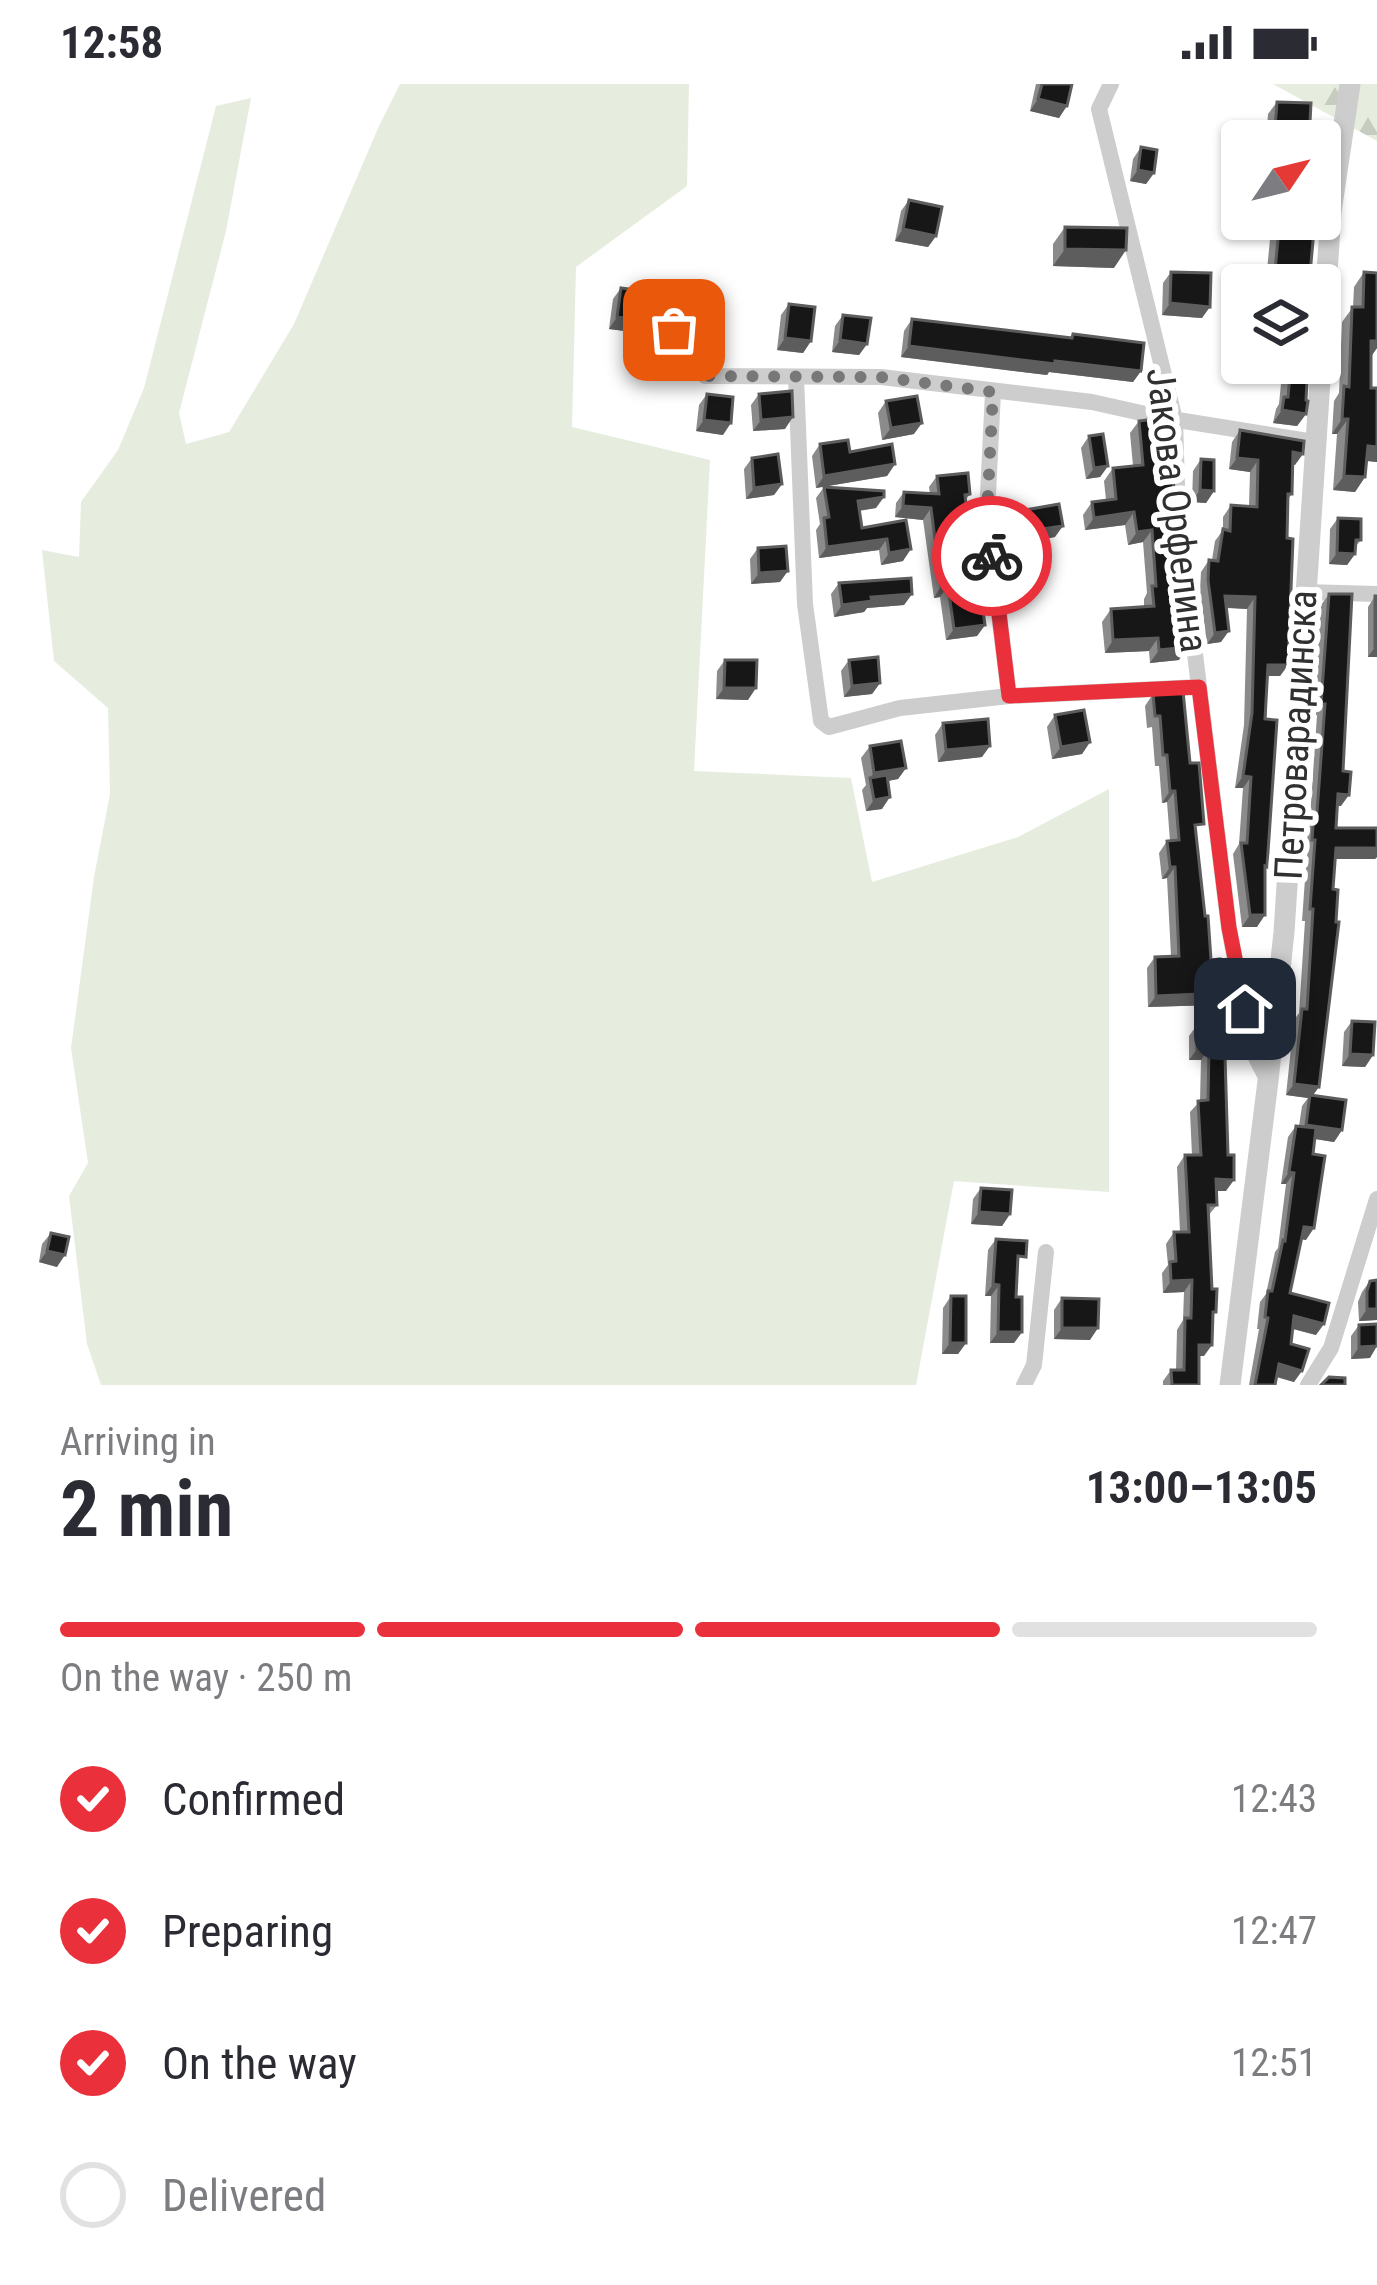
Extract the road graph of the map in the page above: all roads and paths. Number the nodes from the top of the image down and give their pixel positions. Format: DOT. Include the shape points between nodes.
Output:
graph roads {
  1 [pos="1112,84"];
  2 [pos="1350,84"];
  3 [pos="672,306"];
  4 [pos="796,377"];
  5 [pos="993,392"];
  6 [pos="1175,420"];
  7 [pos="1315,442"];
  8 [pos="1304,592"];
  9 [pos="1377,594"];
  10 [pos="1199,687"];
  11 [pos="1009,696"];
  12 [pos="1268,1081"];
  13 [pos="1377,1199"];
  14 [pos="1046,1252"];
  15 [pos="1024,1385"];
  16 [pos="1230,1385"];
  17 [pos="1308,1385"];
  1 -- 6 [label="street, Јакова Орфелина" via="1099,109"];
  2 -- 7 [label="street, Петроварадинска" via="1331,212"];
  3 -- 4 [label="street" via="676,354 705,376"];
  4 -- 5 [label="street" via="881,377"];
  4 -- 11 [label="street" via="805,604 821,721 829,728 900,708"];
  5 -- 6 [label="street"];
  5 -- 11 [label="street" via="987,515"];
  6 -- 7 [label="street"];
  6 -- 10 [label="street, Јакова Орфелина"];
  7 -- 8 [label="street, Петроварадинска"];
  8 -- 9 [label="street"];
  8 -- 12 [label="street, Петроварадинска"];
  10 -- 11 [label="street"];
  10 -- 12 [label="street, Јакова Орфелина" via="1229,928 1252,1050"];
  12 -- 16 [label="street, Петроварадинска"];
  13 -- 17 [label="street" via="1331,1348"];
  14 -- 15 [label="street" via="1034,1365"];
}
